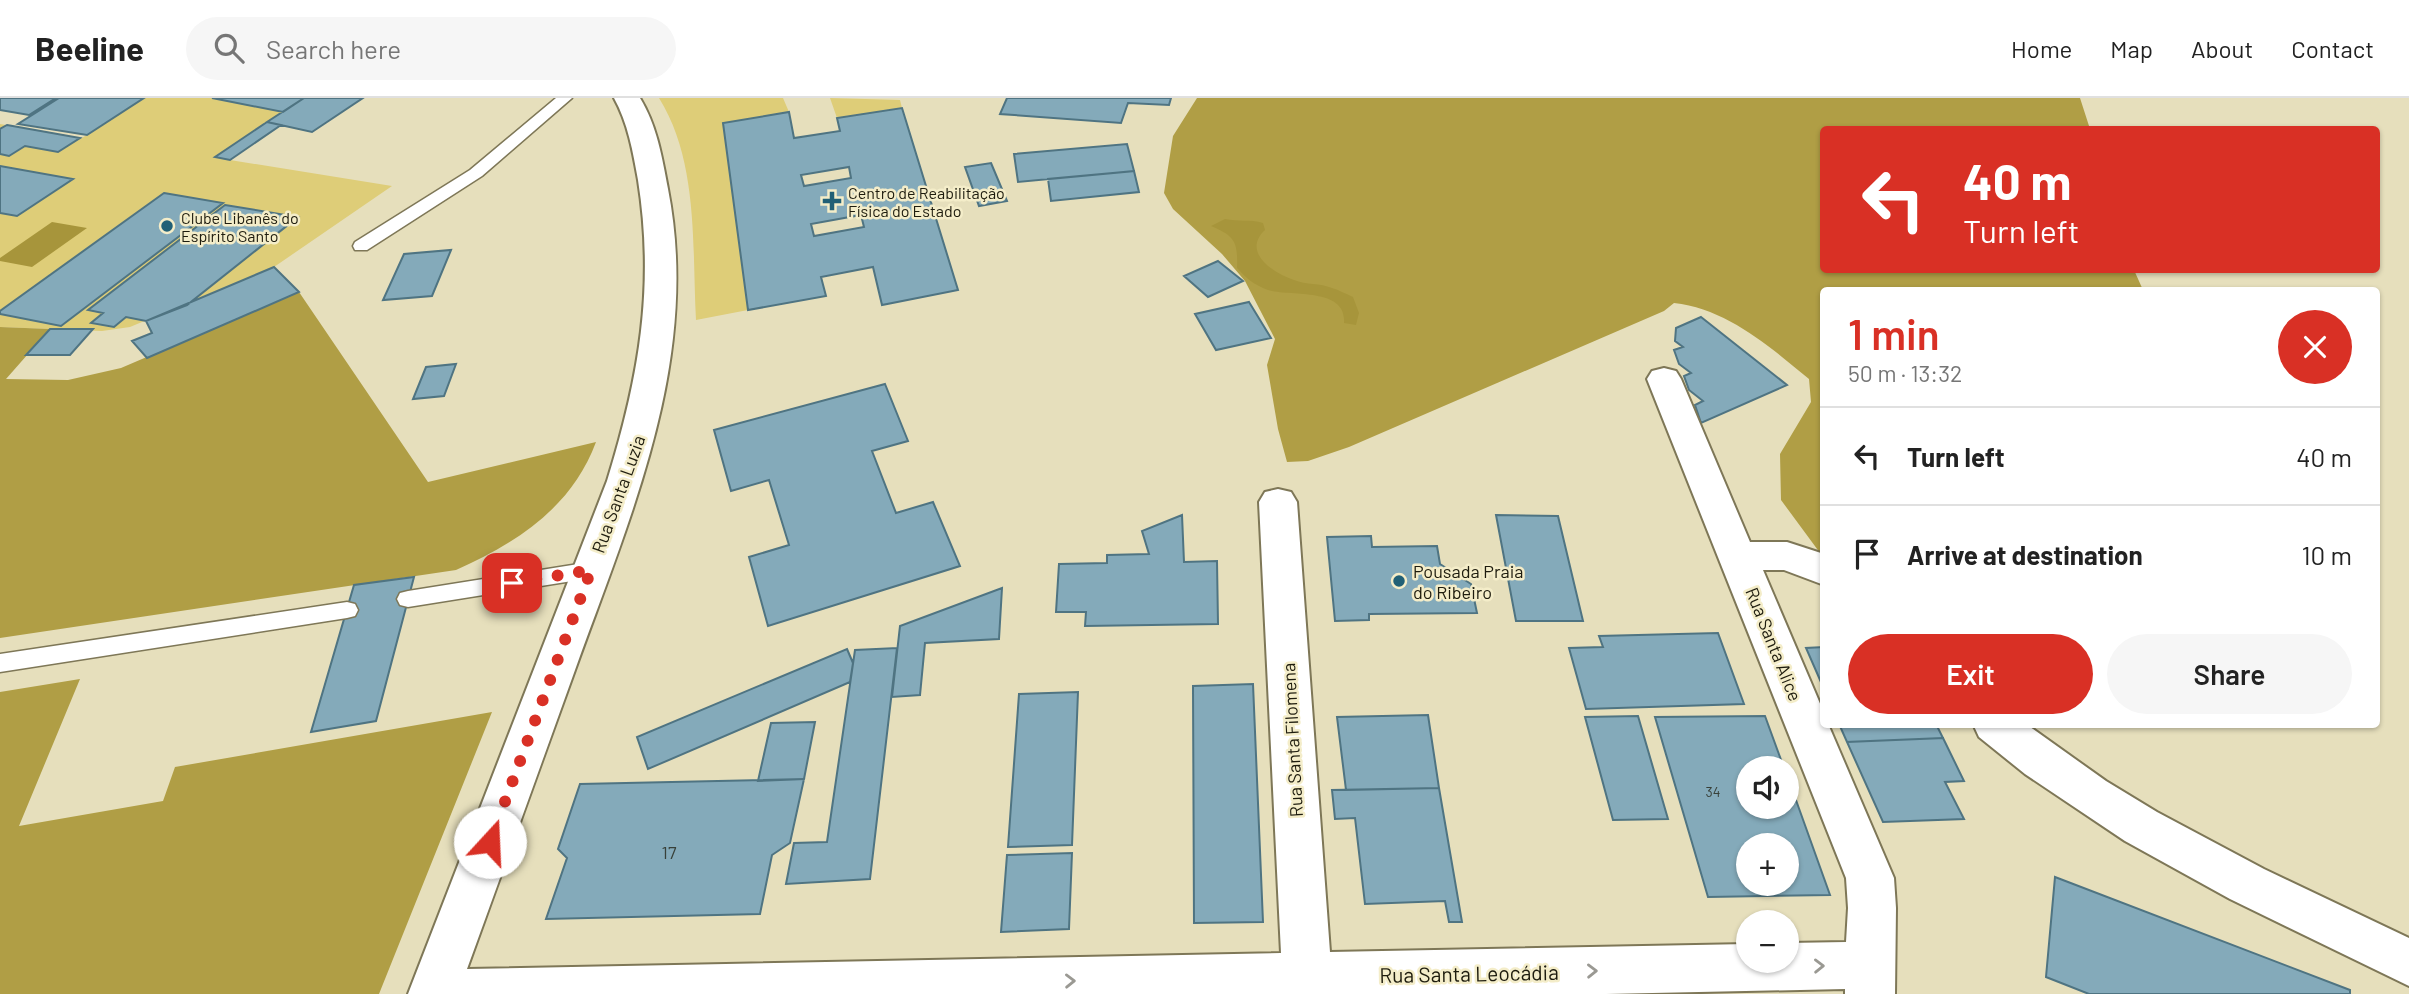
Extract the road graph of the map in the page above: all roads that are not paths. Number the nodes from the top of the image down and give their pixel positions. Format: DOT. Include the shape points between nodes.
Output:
graph roads {
  1 [pos="565,98"];
  2 [pos="627,98"];
  3 [pos="361,246"];
  4 [pos="1664,379"];
  5 [pos="1278,502"];
  6 [pos="1738,556"];
  7 [pos="1820,568"];
  8 [pos="591,570"];
  9 [pos="408,599"];
  10 [pos="347,610"];
  11 [pos="0,663"];
  12 [pos="1999,728"];
  13 [pos="2409,963"];
  14 [pos="1307,977"];
  15 [pos="1870,980"];
  16 [pos="433,994"];
  17 [pos="439,994"];
  1 -- 3 [label="lane" via="476,173"];
  2 -- 8 [label="street, Rua Santa Luzia" via="641,124 656,195 664,277 662,321 644,423"];
  4 -- 6 [label="street, Rua Santa Alice"];
  5 -- 14 [label="street, Rua Santa Filomena"];
  6 -- 7 [label="street" via="1787,556"];
  6 -- 15 [label="street, Rua Santa Alice" via="1870,878 1874,919"];
  8 -- 9 [label="lane"];
  8 -- 16 [label="street, Rua Santa Luzia"];
  10 -- 11 [label="lane"];
  12 -- 13 [label="street" via="2059,775 2159,835"];
  14 -- 15 [label="street, Rua Santa Leocádia, one-way"];
  17 -- 14 [label="street, Rua Santa Leocádia, one-way"];
}
